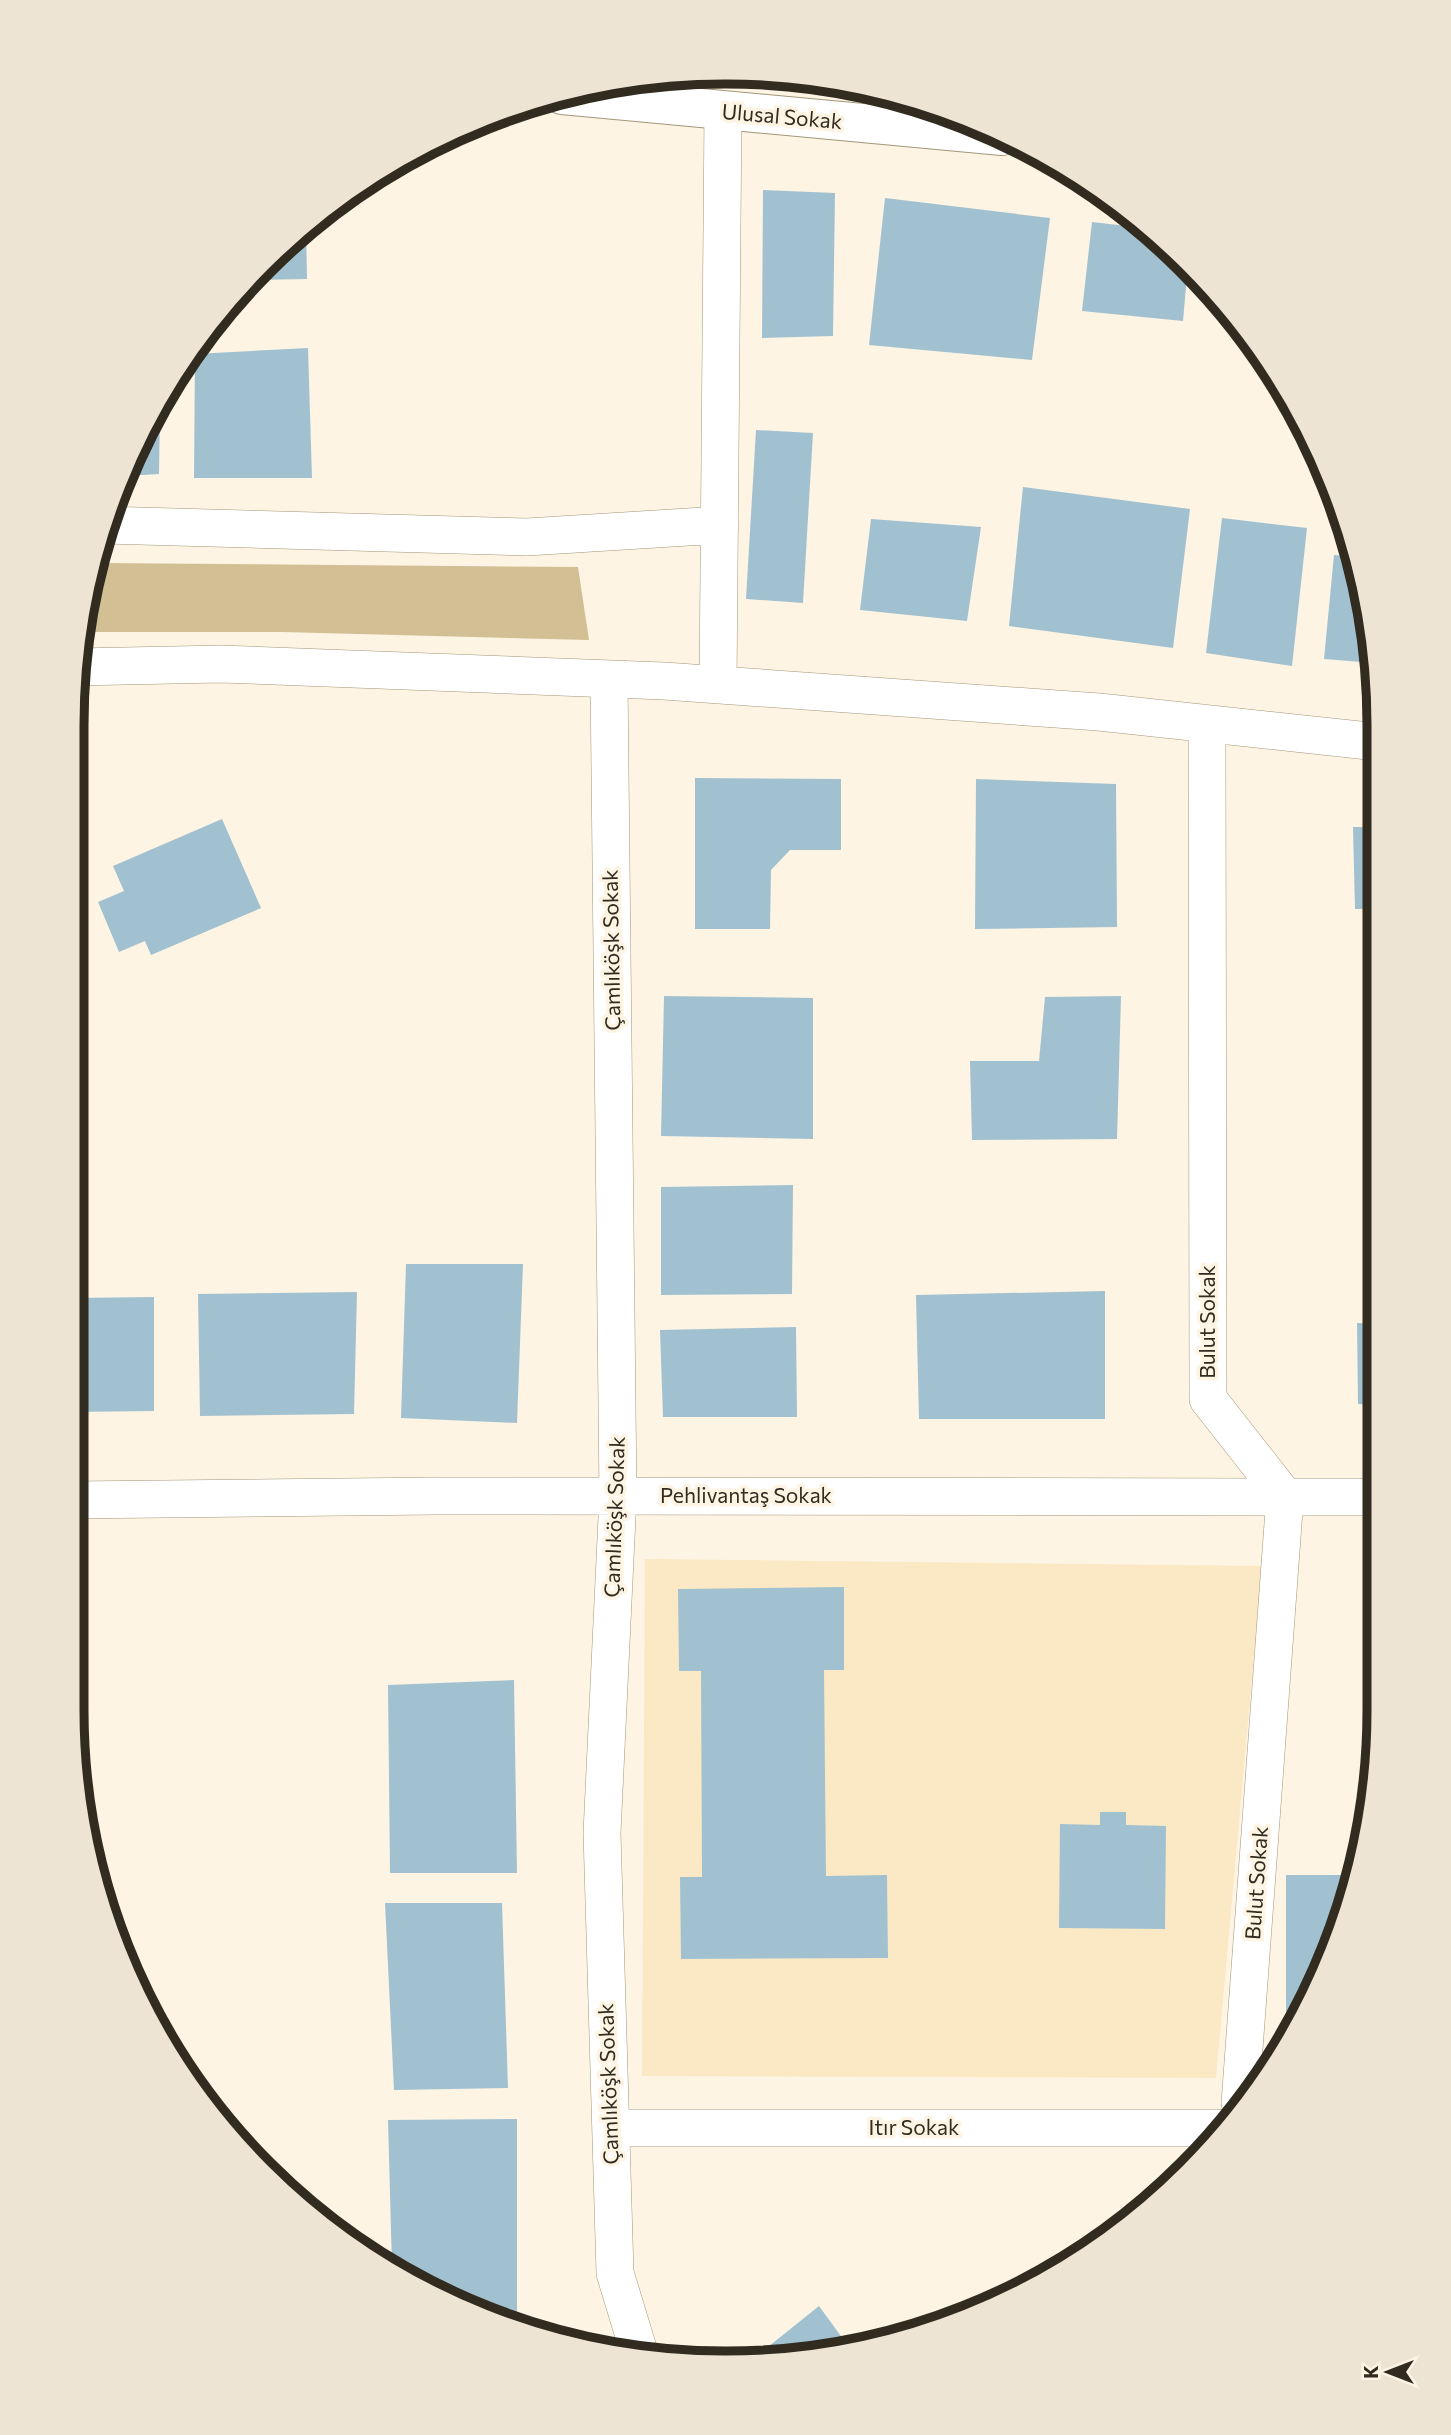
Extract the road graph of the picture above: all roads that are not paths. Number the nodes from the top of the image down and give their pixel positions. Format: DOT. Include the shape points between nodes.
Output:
graph roads {
  1 [pos="592,98"];
  2 [pos="723,111"];
  3 [pos="972,133"];
  4 [pos="116,525"];
  5 [pos="720,525"];
  6 [pos="87,667"];
  7 [pos="609,679"];
  8 [pos="718,685"];
  9 [pos="1207,724"];
  10 [pos="1367,741"];
  11 [pos="618,1496"];
  12 [pos="1285,1497"];
  13 [pos="1367,1497"];
  14 [pos="84,1500"];
  15 [pos="1241,2091"];
  16 [pos="611,2128"];
  17 [pos="1211,2128"];
  18 [pos="637,2345"];
  1 -- 2 [label="street, Ulusal Sokak"];
  2 -- 3 [label="street, Ulusal Sokak"];
  2 -- 5 [label="street"];
  4 -- 5 [label="street" via="527,537"];
  5 -- 8 [label="street"];
  6 -- 7 [label="street" via="222,664"];
  7 -- 8 [label="street"];
  7 -- 11 [label="street, Çamlıköşk Sokak"];
  8 -- 9 [label="street"];
  9 -- 10 [label="street"];
  9 -- 12 [label="street, Bulut Sokak" via="1208,1399"];
  11 -- 12 [label="street, Pehlivantaş Sokak"];
  11 -- 14 [label="street, Pehlivantaş Sokak"];
  11 -- 16 [label="street, Çamlıköşk Sokak" via="602,1833"];
  12 -- 13 [label="street, Pehlivantaş Sokak"];
  12 -- 15 [label="street, Bulut Sokak"];
  16 -- 17 [label="street, Itır Sokak"];
  16 -- 18 [label="street, Çamlıköşk Sokak" via="615,2273"];
}
